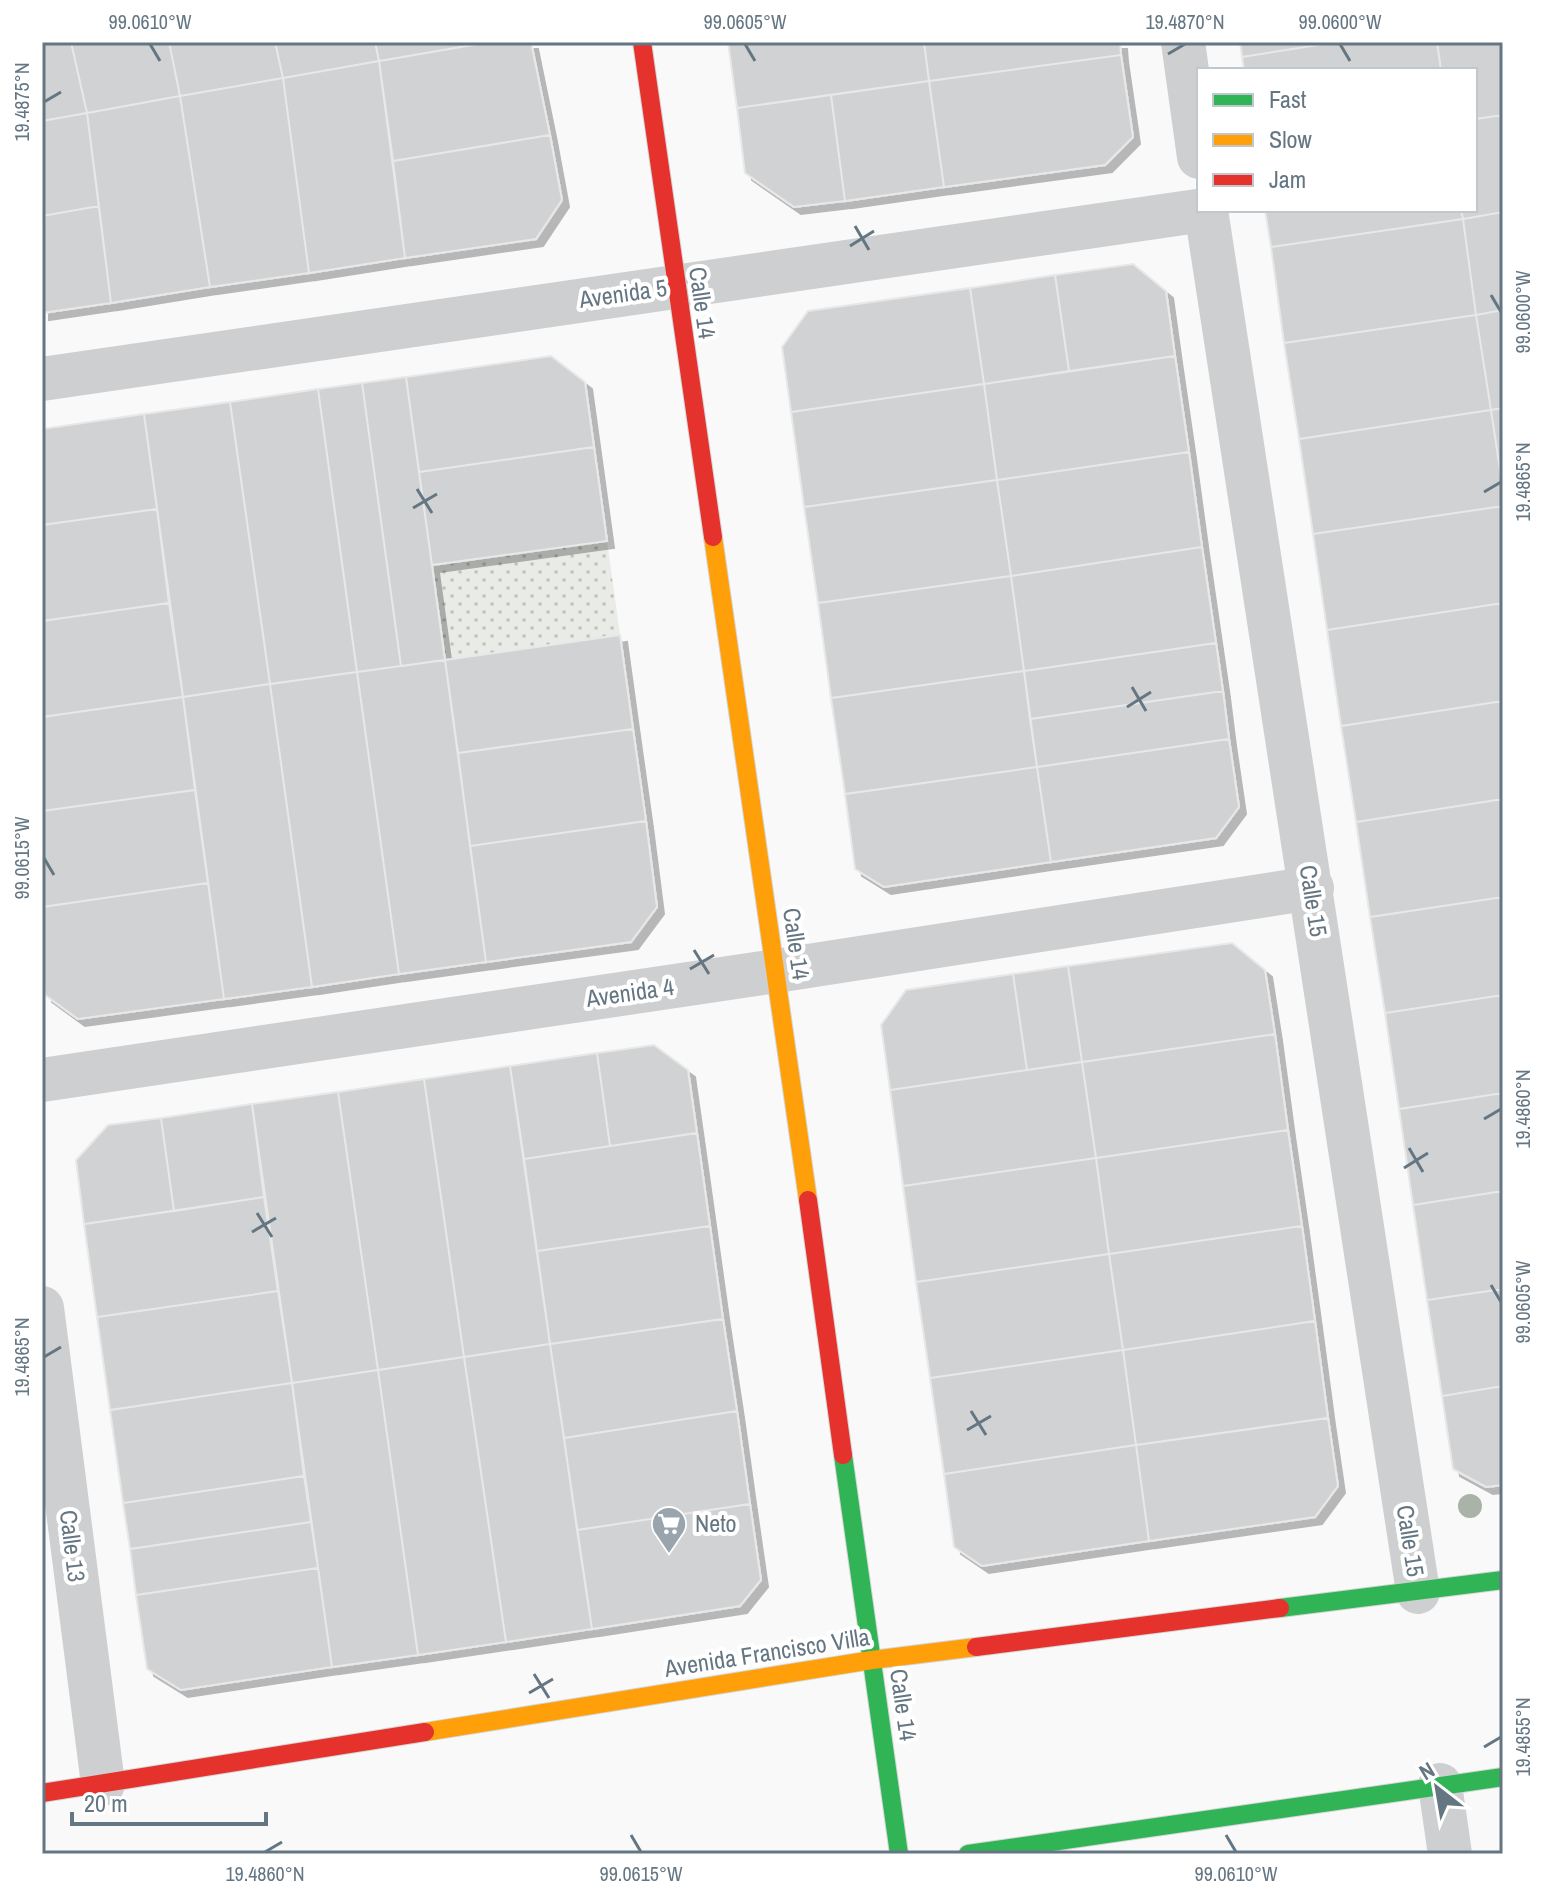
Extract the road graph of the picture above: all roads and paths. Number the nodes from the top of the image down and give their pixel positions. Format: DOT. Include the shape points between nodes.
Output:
graph roads {
  1 [pos="642,42"];
  2 [pos="1183,42"];
  3 [pos="1197,143"];
  4 [pos="1197,211"];
  5 [pos="1205,212"];
  6 [pos="675,286"];
  7 [pos="42,379"];
  8 [pos="1312,888"];
  9 [pos="776,971"];
  10 [pos="42,1080"];
  11 [pos="42,1308"];
  12 [pos="1503,1580"];
  13 [pos="1418,1592"];
  14 [pos="872,1660"];
  15 [pos="1503,1777"];
  16 [pos="103,1784"];
  17 [pos="1440,1785"];
  18 [pos="42,1793"];
  19 [pos="899,1854"];
  20 [pos="968,1854"];
  21 [pos="1450,1854"];
  1 -- 6 [label="main road, Calle 14"];
  2 -- 3 [label="street"];
  4 -- 6 [label="street, Avenida 5"];
  5 -- 8 [label="street, Calle 15"];
  6 -- 7 [label="street, Avenida 5"];
  6 -- 9 [label="main road, Calle 14"];
  8 -- 9 [label="street, Avenida 4"];
  8 -- 13 [label="street, Calle 15"];
  9 -- 10 [label="street, Avenida 4"];
  9 -- 14 [label="main road, Calle 14"];
  11 -- 16 [label="street, Calle 13"];
  12 -- 13 [label="main road, Avenida Francisco Villa"];
  13 -- 14 [label="main road, Avenida Francisco Villa"];
  14 -- 16 [label="main road, Avenida Francisco Villa"];
  14 -- 19 [label="main road, Calle 14"];
  15 -- 17 [label="main road"];
  16 -- 18 [label="main road, Avenida Francisco Villa"];
  17 -- 20 [label="main road"];
  17 -- 21 [label="street"];
}
